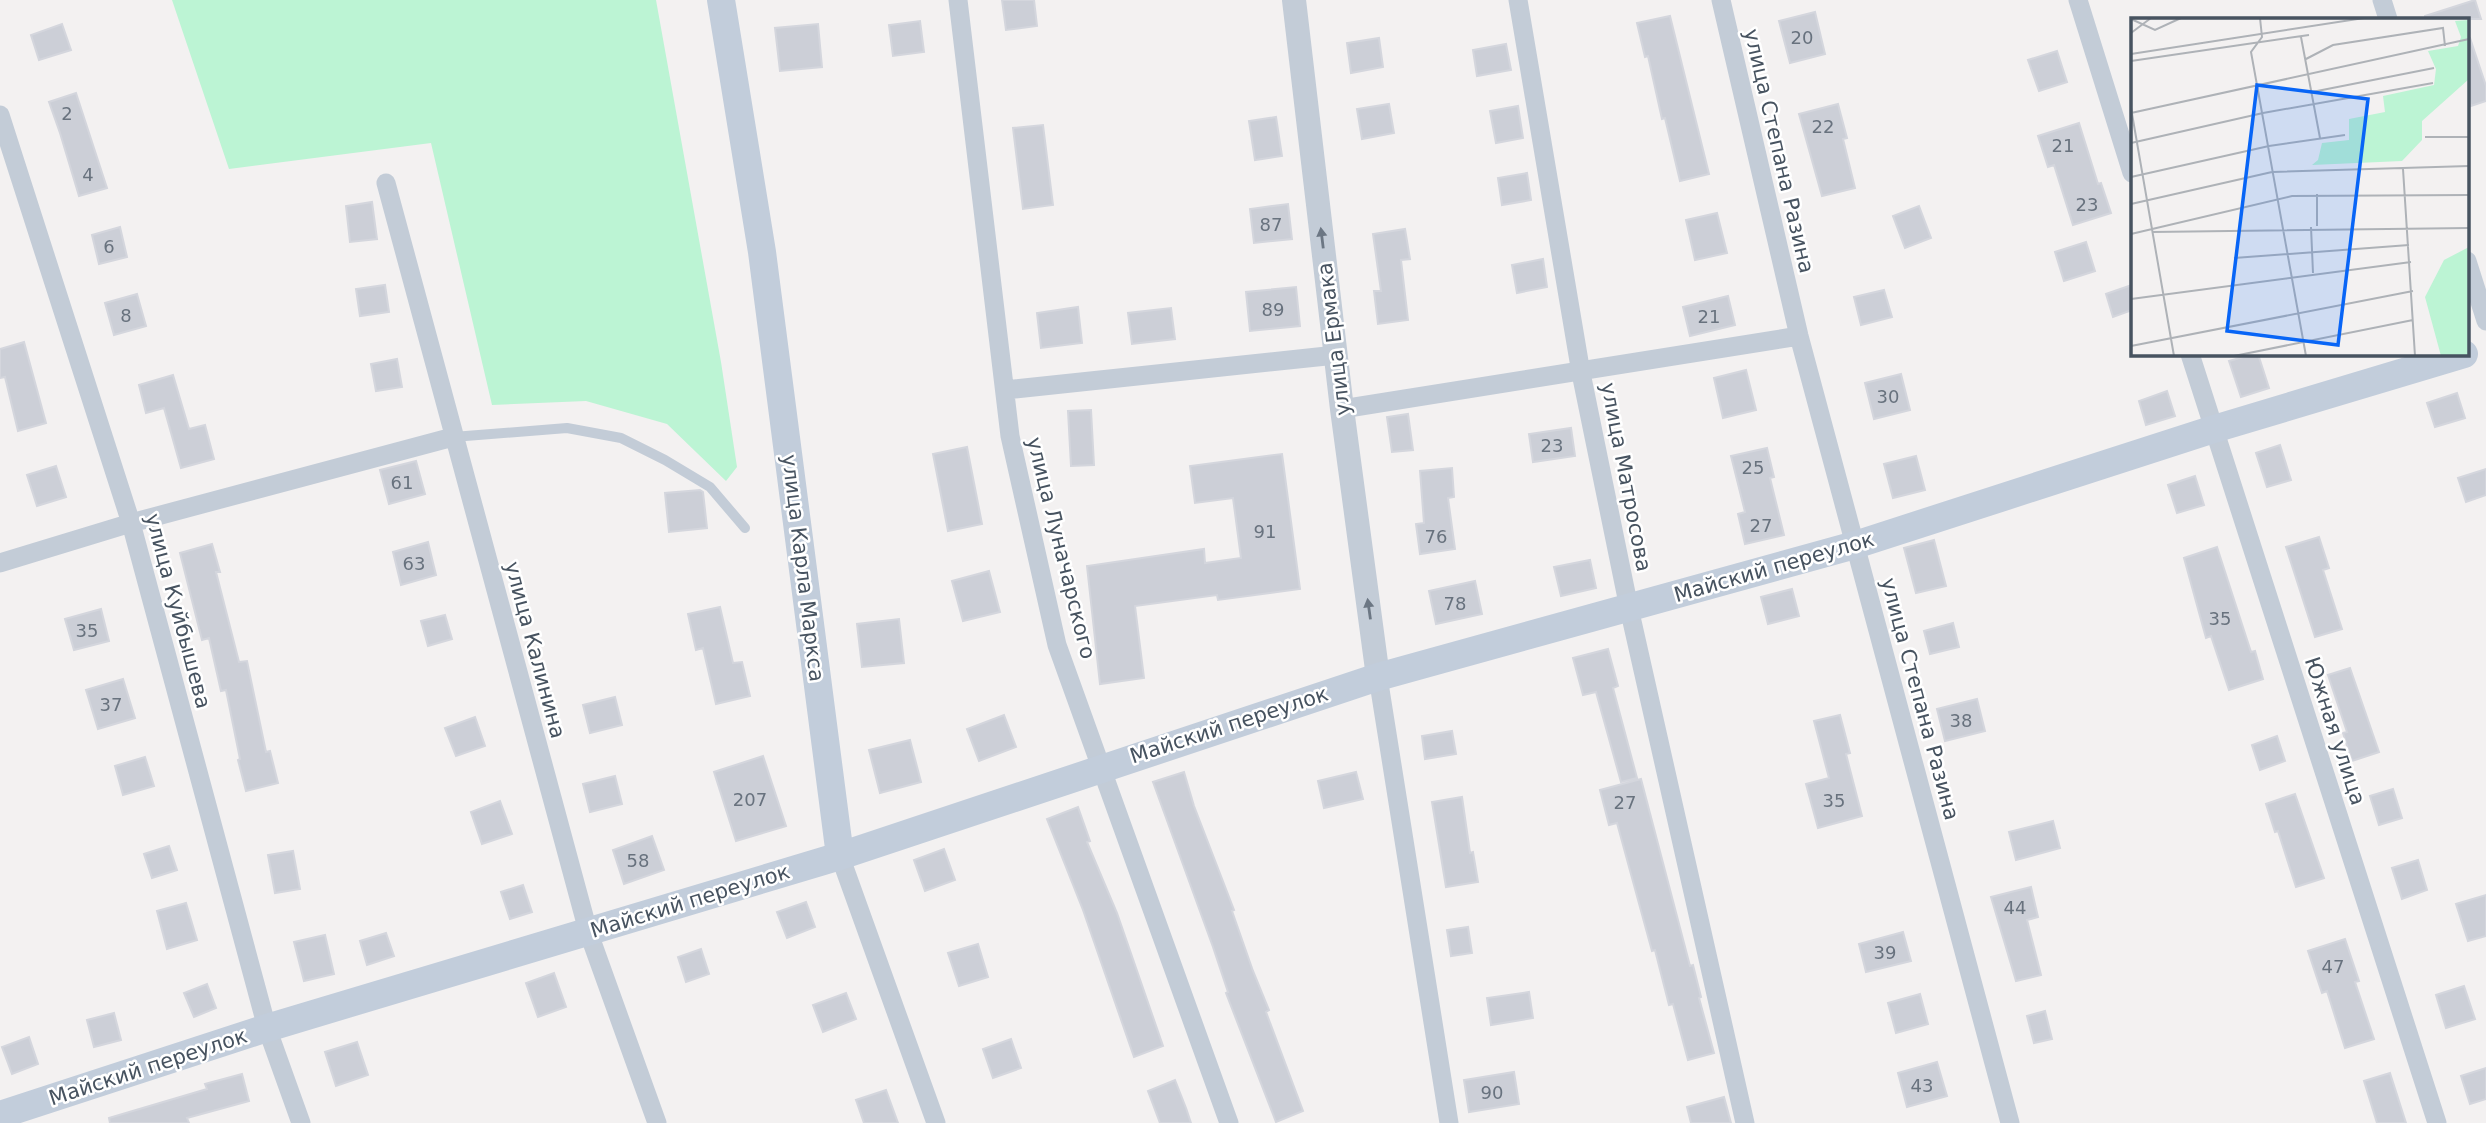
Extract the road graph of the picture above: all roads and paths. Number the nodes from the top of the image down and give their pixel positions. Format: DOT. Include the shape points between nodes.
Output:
graph roads {
  1 [pos="721,0"];
  2 [pos="958,0"];
  3 [pos="1294,0"];
  4 [pos="1518,0"];
  5 [pos="1721,0"];
  6 [pos="2077,0"];
  7 [pos="2382,0"];
  8 [pos="2388,18"];
  9 [pos="0,115"];
  10 [pos="2131,167"];
  11 [pos="387,183"];
  12 [pos="2468,264"];
  13 [pos="2486,321"];
  14 [pos="1799,336"];
  15 [pos="2486,347"];
  16 [pos="2468,352"];
  17 [pos="1336,355"];
  18 [pos="2190,355"];
  19 [pos="2458,355"];
  20 [pos="1581,373"];
  21 [pos="1005,390"];
  22 [pos="1342,410"];
  23 [pos="2214,429"];
  24 [pos="453,437"];
  25 [pos="131,523"];
  26 [pos="745,528"];
  27 [pos="1855,545"];
  28 [pos="0,563"];
  29 [pos="1629,608"];
  30 [pos="1378,677"];
  31 [pos="1102,767"];
  32 [pos="840,856"];
  33 [pos="588,931"];
  34 [pos="267,1028"];
  35 [pos="0,1115"];
  36 [pos="301,1123"];
  37 [pos="657,1123"];
  38 [pos="936,1123"];
  39 [pos="1229,1123"];
  40 [pos="1449,1123"];
  41 [pos="1745,1123"];
  42 [pos="2010,1123"];
  43 [pos="2437,1123"];
  1 -- 32 [label="main road, улица Карла Маркса" via="762,252"];
  2 -- 21 [label="street, улица Луначарского"];
  17 -- 3 [label="street, улица Ермака, one-way"];
  4 -- 20 [label="street, улица Матросова"];
  5 -- 14 [label="street, улица Степана Разина"];
  6 -- 10 [label="street"];
  7 -- 8 [label="street"];
  9 -- 25 [label="street, улица Куйбышева"];
  11 -- 24 [label="street, улица Калинина"];
  12 -- 13 [label="street"];
  14 -- 20 [label="street"];
  14 -- 27 [label="street, улица Степана Разина"];
  15 -- 16 [label="main road, Майский переулок"];
  17 -- 21 [label="street"];
  17 -- 22 [label="street, улица Ермака"];
  18 -- 23 [label="street, Южная улица"];
  19 -- 23 [label="main road, Майский переулок"];
  20 -- 22 [label="street"];
  20 -- 29 [label="street, улица Матросова"];
  21 -- 31 [label="street, улица Луначарского" via="1010,436 1057,645"];
  30 -- 22 [label="street, улица Ермака, one-way"];
  23 -- 27 [label="main road, Майский переулок"];
  23 -- 43 [label="street, Южная улица"];
  24 -- 25 [label="street"];
  24 -- 26 [label="lane" via="567,428 621,439 710,487"];
  24 -- 33 [label="street, улица Калинина"];
  25 -- 28 [label="street"];
  25 -- 34 [label="street, улица Куйбышева"];
  27 -- 29 [label="main road, Майский переулок"];
  27 -- 42 [label="street, улица Степана Разина"];
  29 -- 30 [label="main road, Майский переулок"];
  29 -- 41 [label="street, улица Матросова"];
  30 -- 31 [label="main road, Майский переулок"];
  30 -- 40 [label="street"];
  31 -- 32 [label="main road, Майский переулок"];
  31 -- 39 [label="street, улица Луначарского"];
  32 -- 33 [label="main road, Майский переулок"];
  32 -- 38 [label="street, улица Карла Маркса"];
  33 -- 34 [label="main road, Майский переулок"];
  33 -- 37 [label="street, улица Калинина"];
  34 -- 35 [label="main road, Майский переулок"];
  34 -- 36 [label="street, улица Куйбышева"];
}
